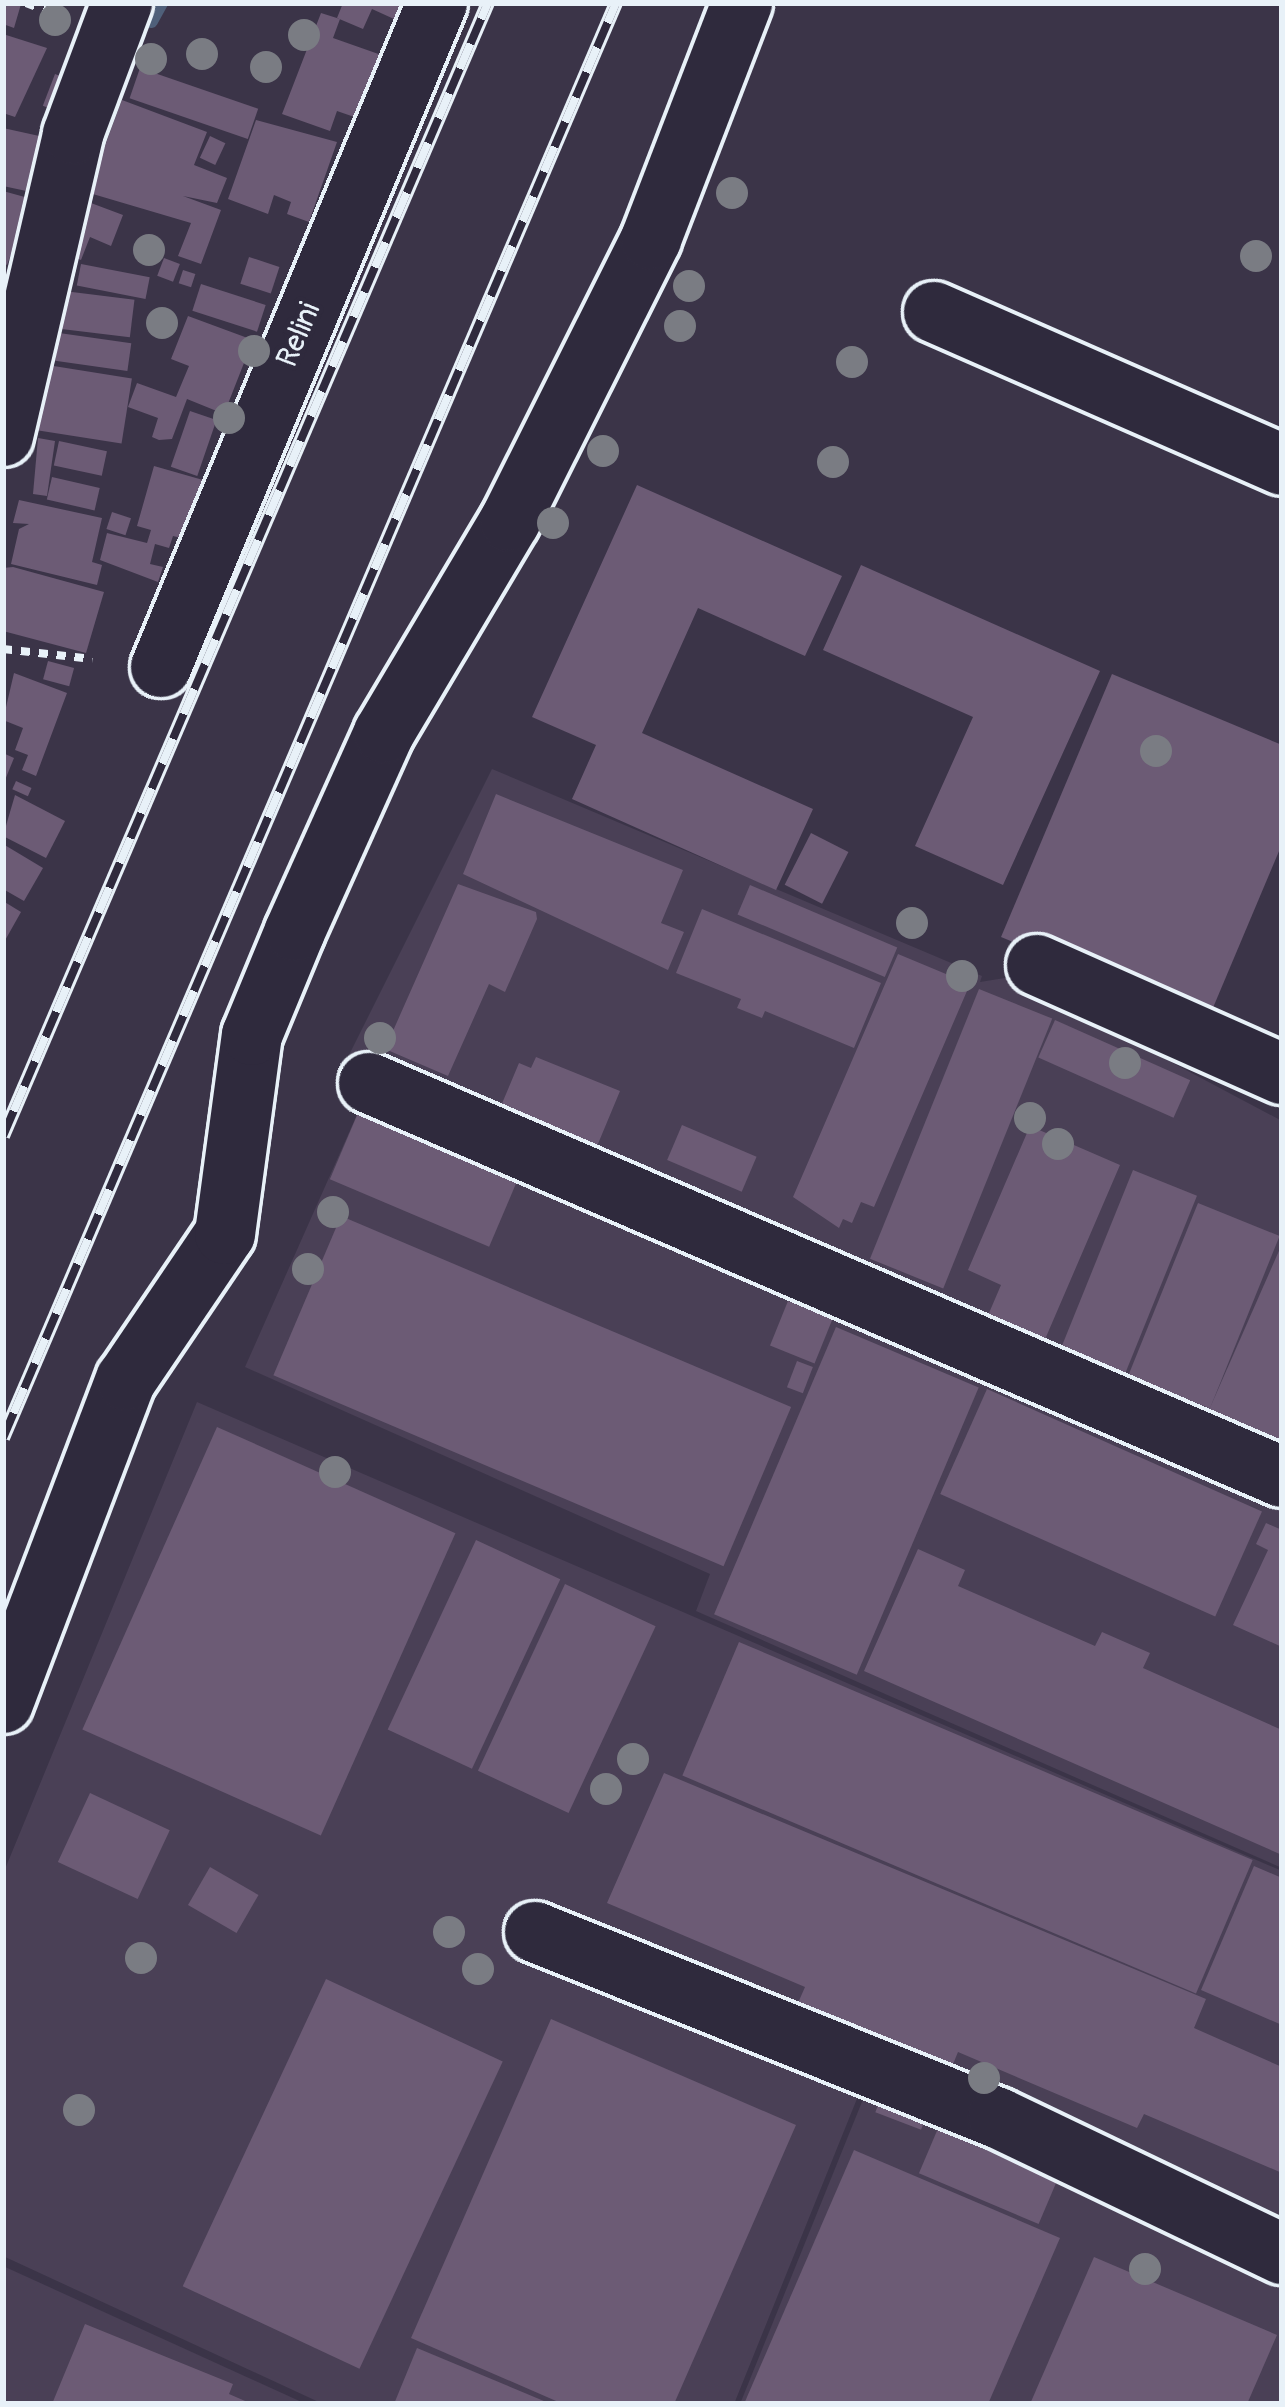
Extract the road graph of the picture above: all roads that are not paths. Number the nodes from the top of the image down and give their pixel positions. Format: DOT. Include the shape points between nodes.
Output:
graph roads {
  1 [pos="122,3"];
  2 [pos="437,3"];
  3 [pos="742,3"];
  4 [pos="934,312"];
  5 [pos="3,436"];
  6 [pos="1282,465"];
  7 [pos="161,667"];
  8 [pos="1037,965"];
  9 [pos="1282,1074"];
  10 [pos="368,1083"];
  11 [pos="1282,1477"];
  12 [pos="3,1703"];
  13 [pos="535,1933"];
  14 [pos="1282,2254"];
  1 -- 5 [label="street" via="73,134"];
  2 -- 7 [label="street, Relini"];
  3 -- 12 [label="street" via="651,239 510,520 384,733 295,932 252,1035 225,1234 126,1380"];
  4 -- 6 [label="street"];
  8 -- 9 [label="street"];
  10 -- 11 [label="street"];
  13 -- 14 [label="street" via="998,2118"];
}
